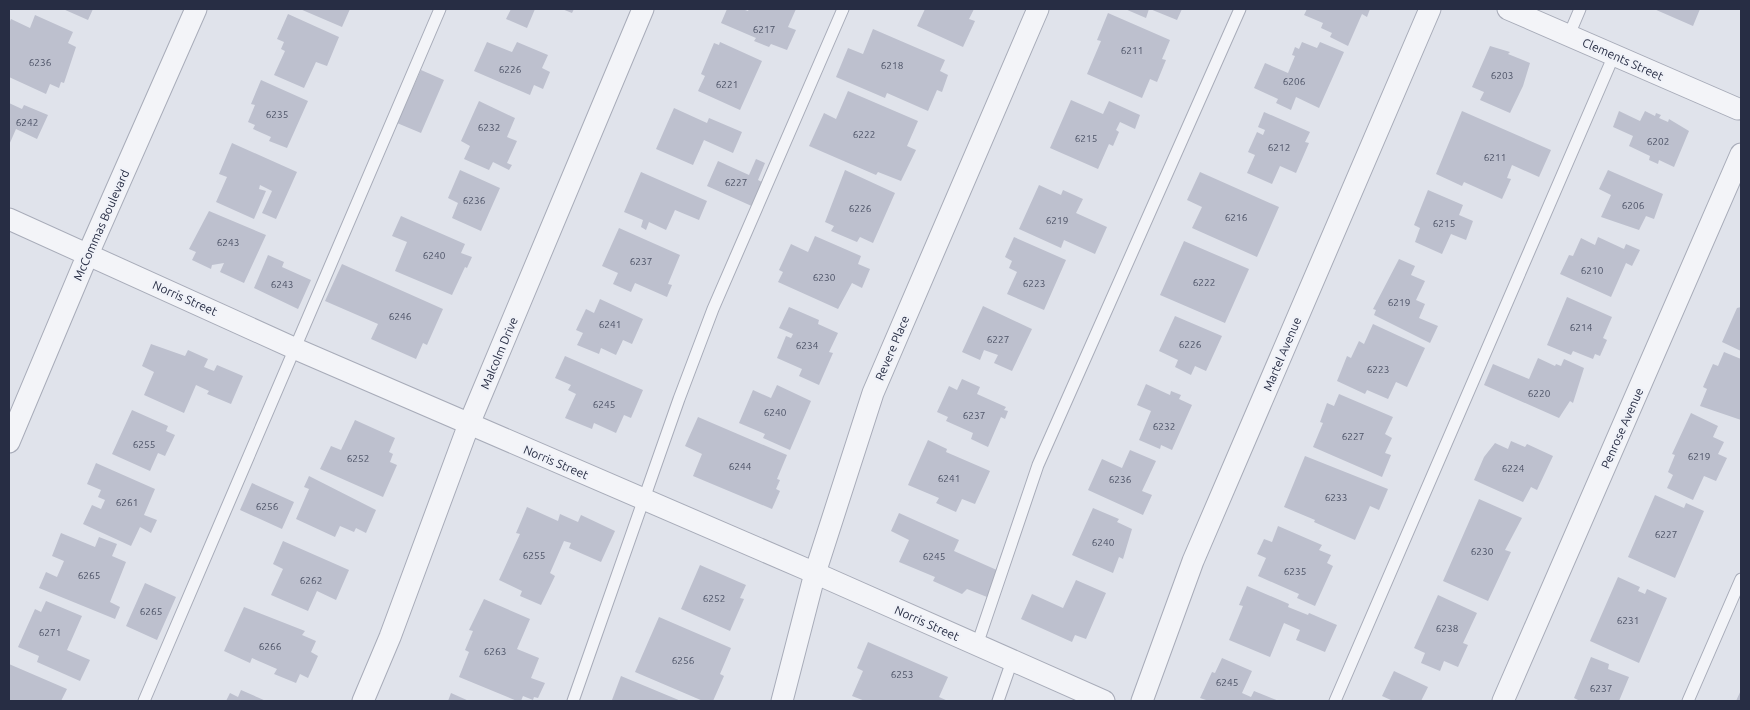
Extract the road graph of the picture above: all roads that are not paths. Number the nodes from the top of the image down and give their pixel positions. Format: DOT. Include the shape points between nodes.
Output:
graph roads {
  1 [pos="196,9"];
  2 [pos="440,9"];
  3 [pos="643,9"];
  4 [pos="843,9"];
  5 [pos="1038,9"];
  6 [pos="1240,9"];
  7 [pos="1430,9"];
  8 [pos="1508,9"];
  9 [pos="1580,9"];
  10 [pos="1569,35"];
  11 [pos="1614,55"];
  12 [pos="1740,112"];
  13 [pos="1741,154"];
  14 [pos="9,219"];
  15 [pos="88,254"];
  16 [pos="296,348"];
  17 [pos="469,424"];
  18 [pos="9,442"];
  19 [pos="643,499"];
  20 [pos="815,573"];
  21 [pos="1741,579"];
  22 [pos="977,645"];
  23 [pos="1012,660"];
  24 [pos="144,701"];
  25 [pos="363,701"];
  26 [pos="573,701"];
  27 [pos="782,701"];
  28 [pos="998,701"];
  29 [pos="1104,701"];
  30 [pos="1142,701"];
  31 [pos="1335,701"];
  32 [pos="1503,701"];
  33 [pos="1688,701"];
  1 -- 15 [label="street, McCommas Boulevard"];
  2 -- 16 [label="lane"];
  3 -- 17 [label="street, Malcolm Drive"];
  4 -- 19 [label="lane" via="713,309"];
  5 -- 20 [label="street, Revere Place" via="873,392"];
  6 -- 22 [label="lane" via="1038,465"];
  7 -- 30 [label="street, Martel Avenue" via="1193,561"];
  8 -- 10 [label="street, Clements Street"];
  9 -- 10 [label="lane"];
  10 -- 11 [label="street, Clements Street"];
  11 -- 12 [label="street, Clements Street"];
  11 -- 31 [label="lane"];
  13 -- 32 [label="street, Penrose Avenue"];
  14 -- 15 [label="street, Norris Street"];
  15 -- 16 [label="street, Norris Street"];
  15 -- 18 [label="street, McCommas Boulevard"];
  16 -- 17 [label="street, Norris Street"];
  16 -- 24 [label="lane"];
  17 -- 19 [label="street, Norris Street"];
  17 -- 25 [label="street, Malcolm Drive"];
  19 -- 20 [label="street, Norris Street"];
  19 -- 26 [label="lane"];
  20 -- 22 [label="street, Norris Street"];
  20 -- 27 [label="street, Revere Place"];
  21 -- 33 [label="lane"];
  22 -- 23 [label="street, Norris Street"];
  23 -- 28 [label="lane"];
  23 -- 29 [label="street, Norris Street"];
}
